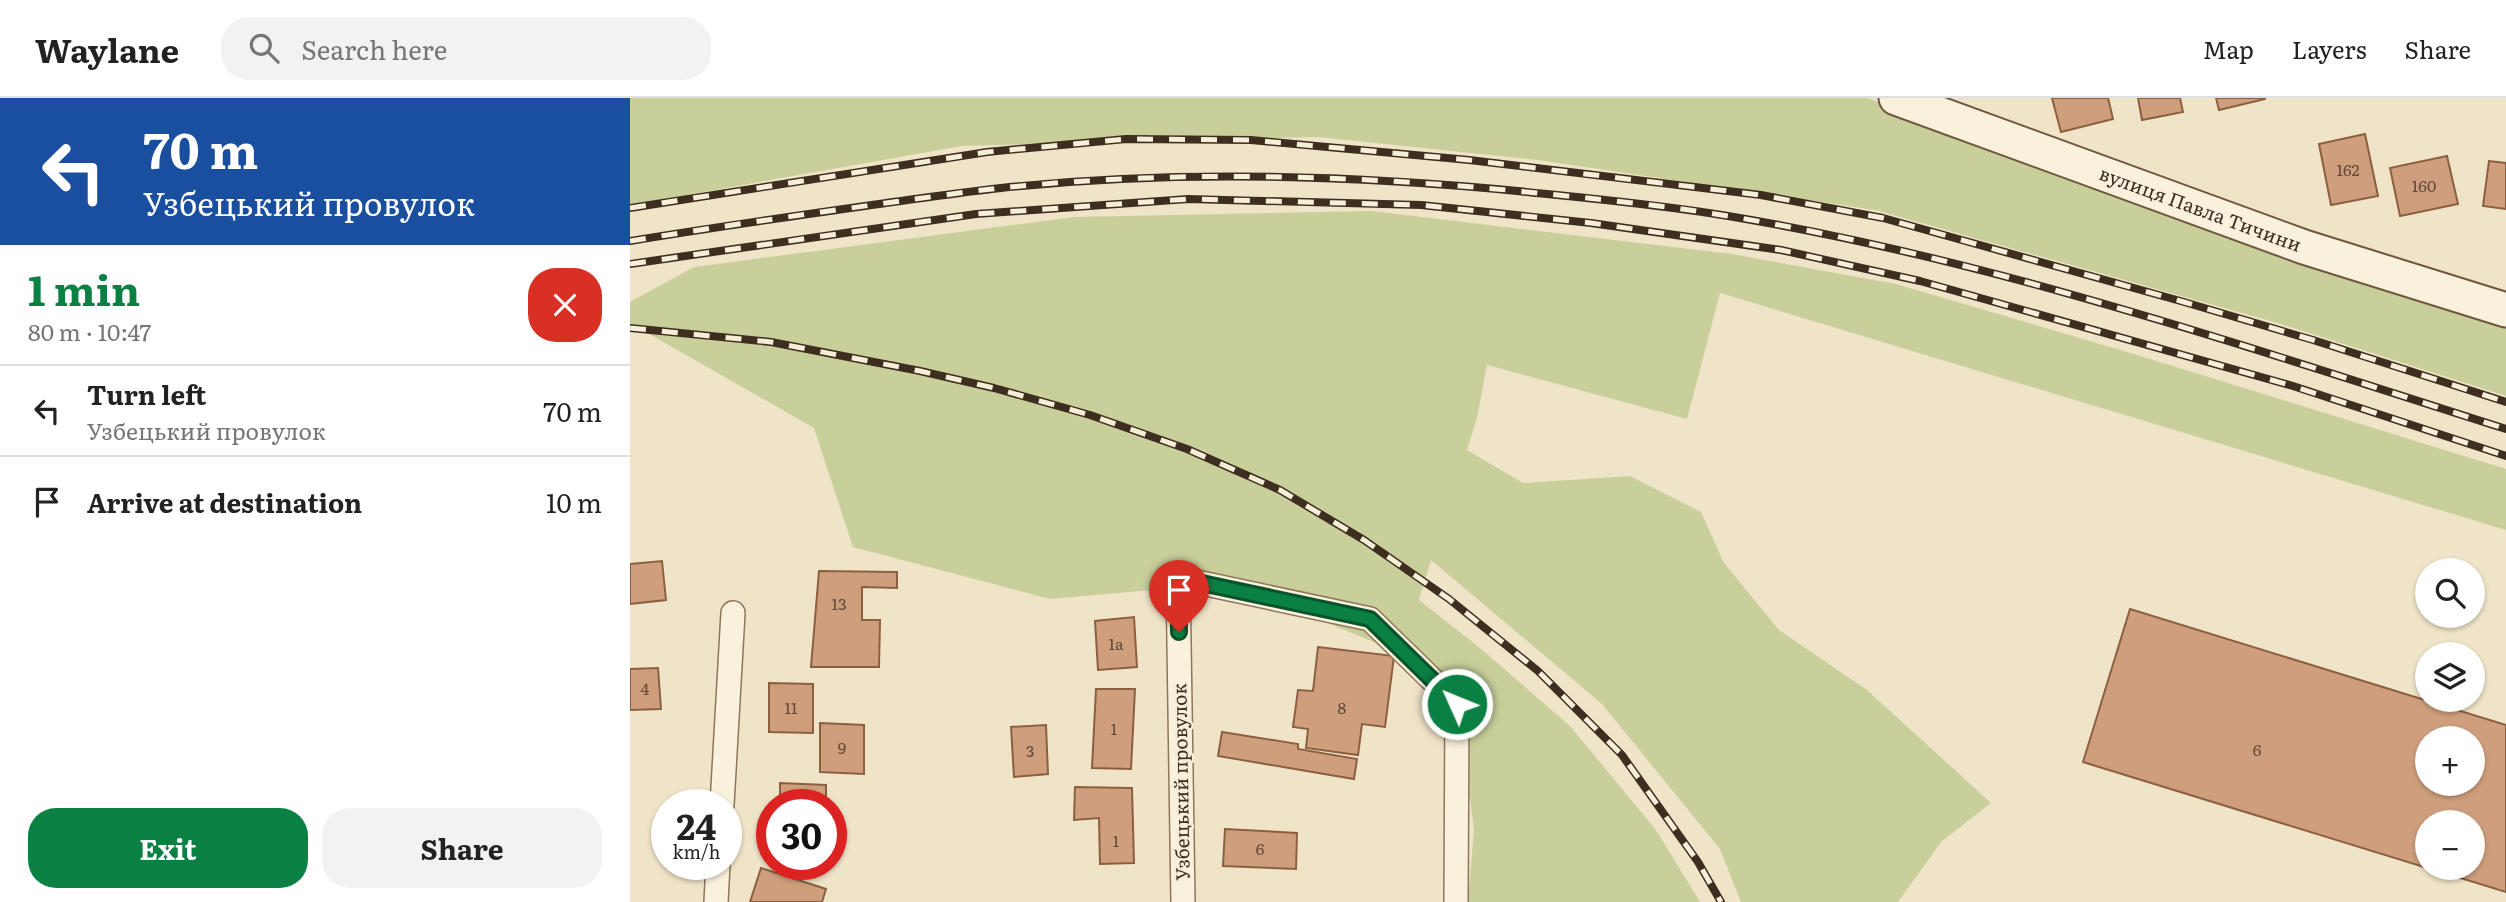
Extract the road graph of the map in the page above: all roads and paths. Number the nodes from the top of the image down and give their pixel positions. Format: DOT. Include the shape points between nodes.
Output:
graph roads {
  1 [pos="1896,98"];
  2 [pos="2506,310"];
  3 [pos="733,613"];
  4 [pos="723,789"];
  5 [pos="717,880"];
  6 [pos="716,902"];
  7 [pos="1183,902"];
  8 [pos="1457,902"];
  1 -- 2 [label="main road, вулиця Павла Тичини" via="2304,247"];
  3 -- 4 [label="street"];
  5 -- 6 [label="street"];
  7 -- 8 [label="street, Узбецький провулок" via="1178,578 1370,619 1457,704"];
}
